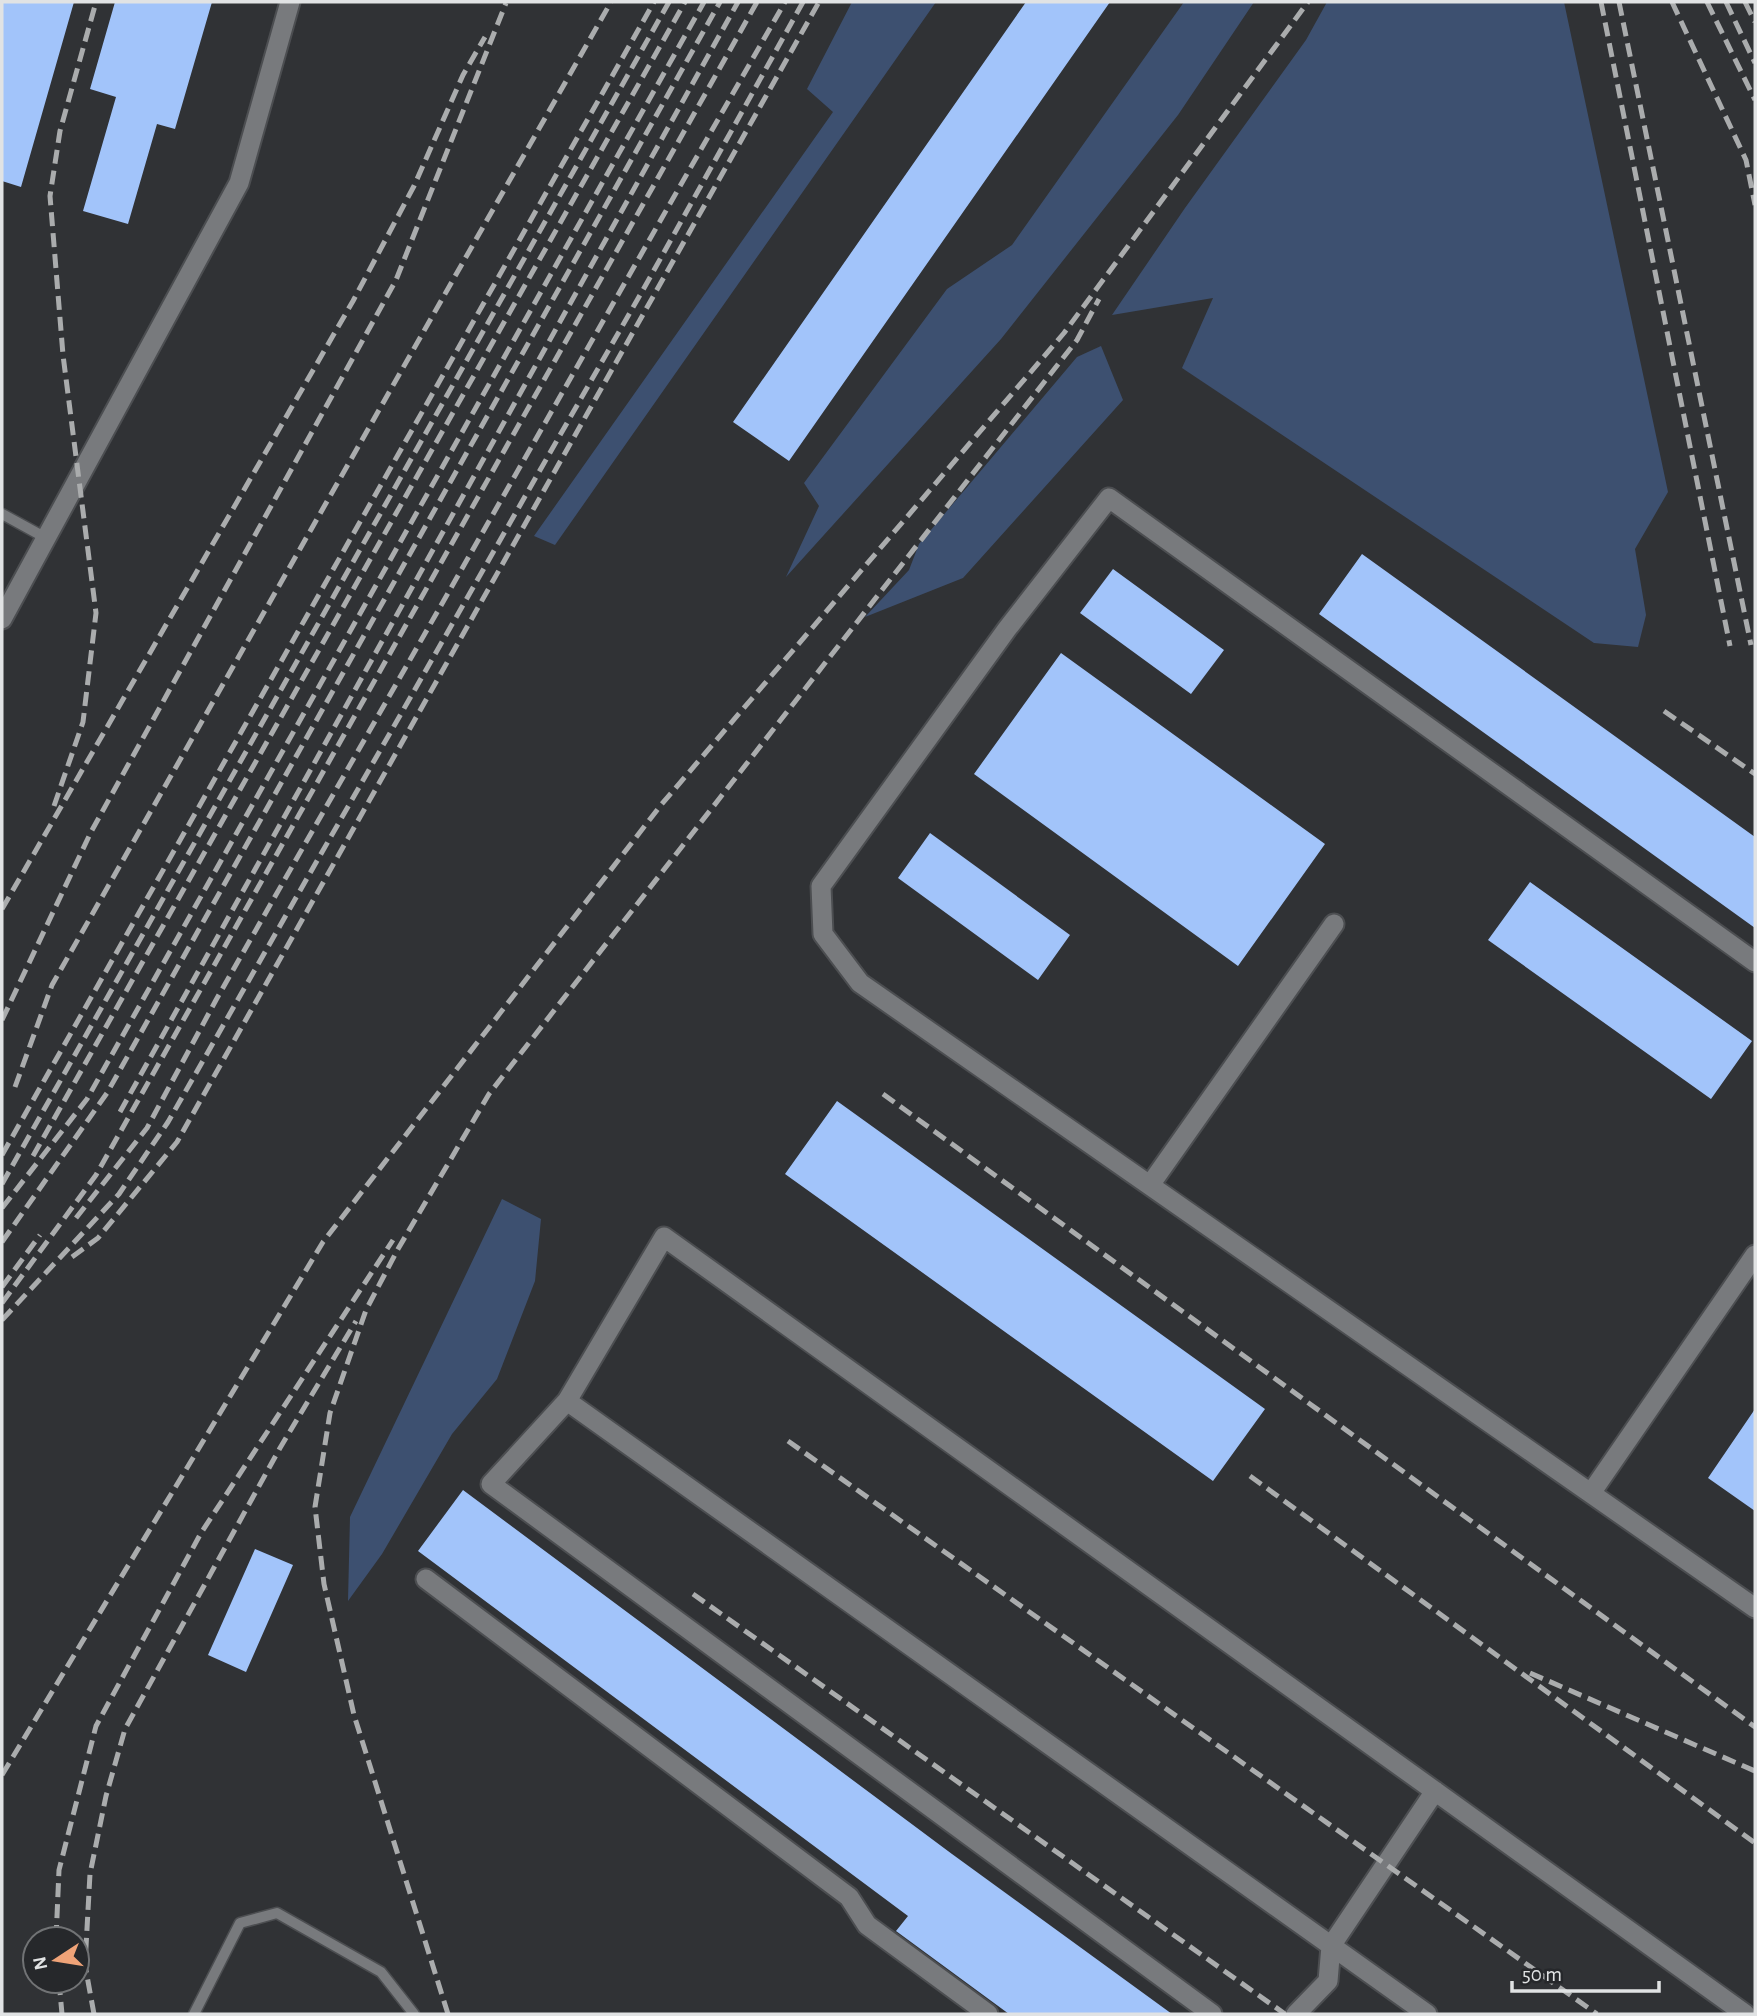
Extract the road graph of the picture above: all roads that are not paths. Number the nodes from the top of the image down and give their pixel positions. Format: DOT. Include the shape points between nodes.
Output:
graph roads {
  1 [pos="290,2"];
  2 [pos="2,515"];
  3 [pos="46,538"];
  4 [pos="2,619"];
  5 [pos="1334,923"];
  6 [pos="1755,962"];
  7 [pos="1150,1185"];
  8 [pos="1755,1255"];
  9 [pos="567,1401"];
  10 [pos="1591,1493"];
  11 [pos="426,1579"];
  12 [pos="1755,1608"];
  13 [pos="1435,1791"];
  14 [pos="1331,1946"];
  15 [pos="194,2014"];
  16 [pos="414,2014"];
  17 [pos="988,2014"];
  18 [pos="1212,2014"];
  19 [pos="1296,2014"];
  20 [pos="1427,2014"];
  21 [pos="1745,2014"];
  1 -- 3 [label="street" via="239,183"];
  2 -- 3 [label="lane"];
  3 -- 4 [label="street"];
  5 -- 7 [label="street"];
  6 -- 7 [label="street" via="1109,498 1007,629 821,886 823,934 860,983"];
  7 -- 10 [label="street"];
  8 -- 10 [label="street"];
  9 -- 13 [label="street" via="664,1237"];
  9 -- 14 [label="street"];
  9 -- 18 [label="street" via="491,1484"];
  10 -- 12 [label="street"];
  11 -- 17 [label="street" via="849,1897 867,1925"];
  13 -- 14 [label="street"];
  13 -- 21 [label="street"];
  14 -- 19 [label="street" via="1328,1981"];
  14 -- 20 [label="street"];
  15 -- 16 [label="lane" via="240,1923 276,1913 381,1972"];
}
